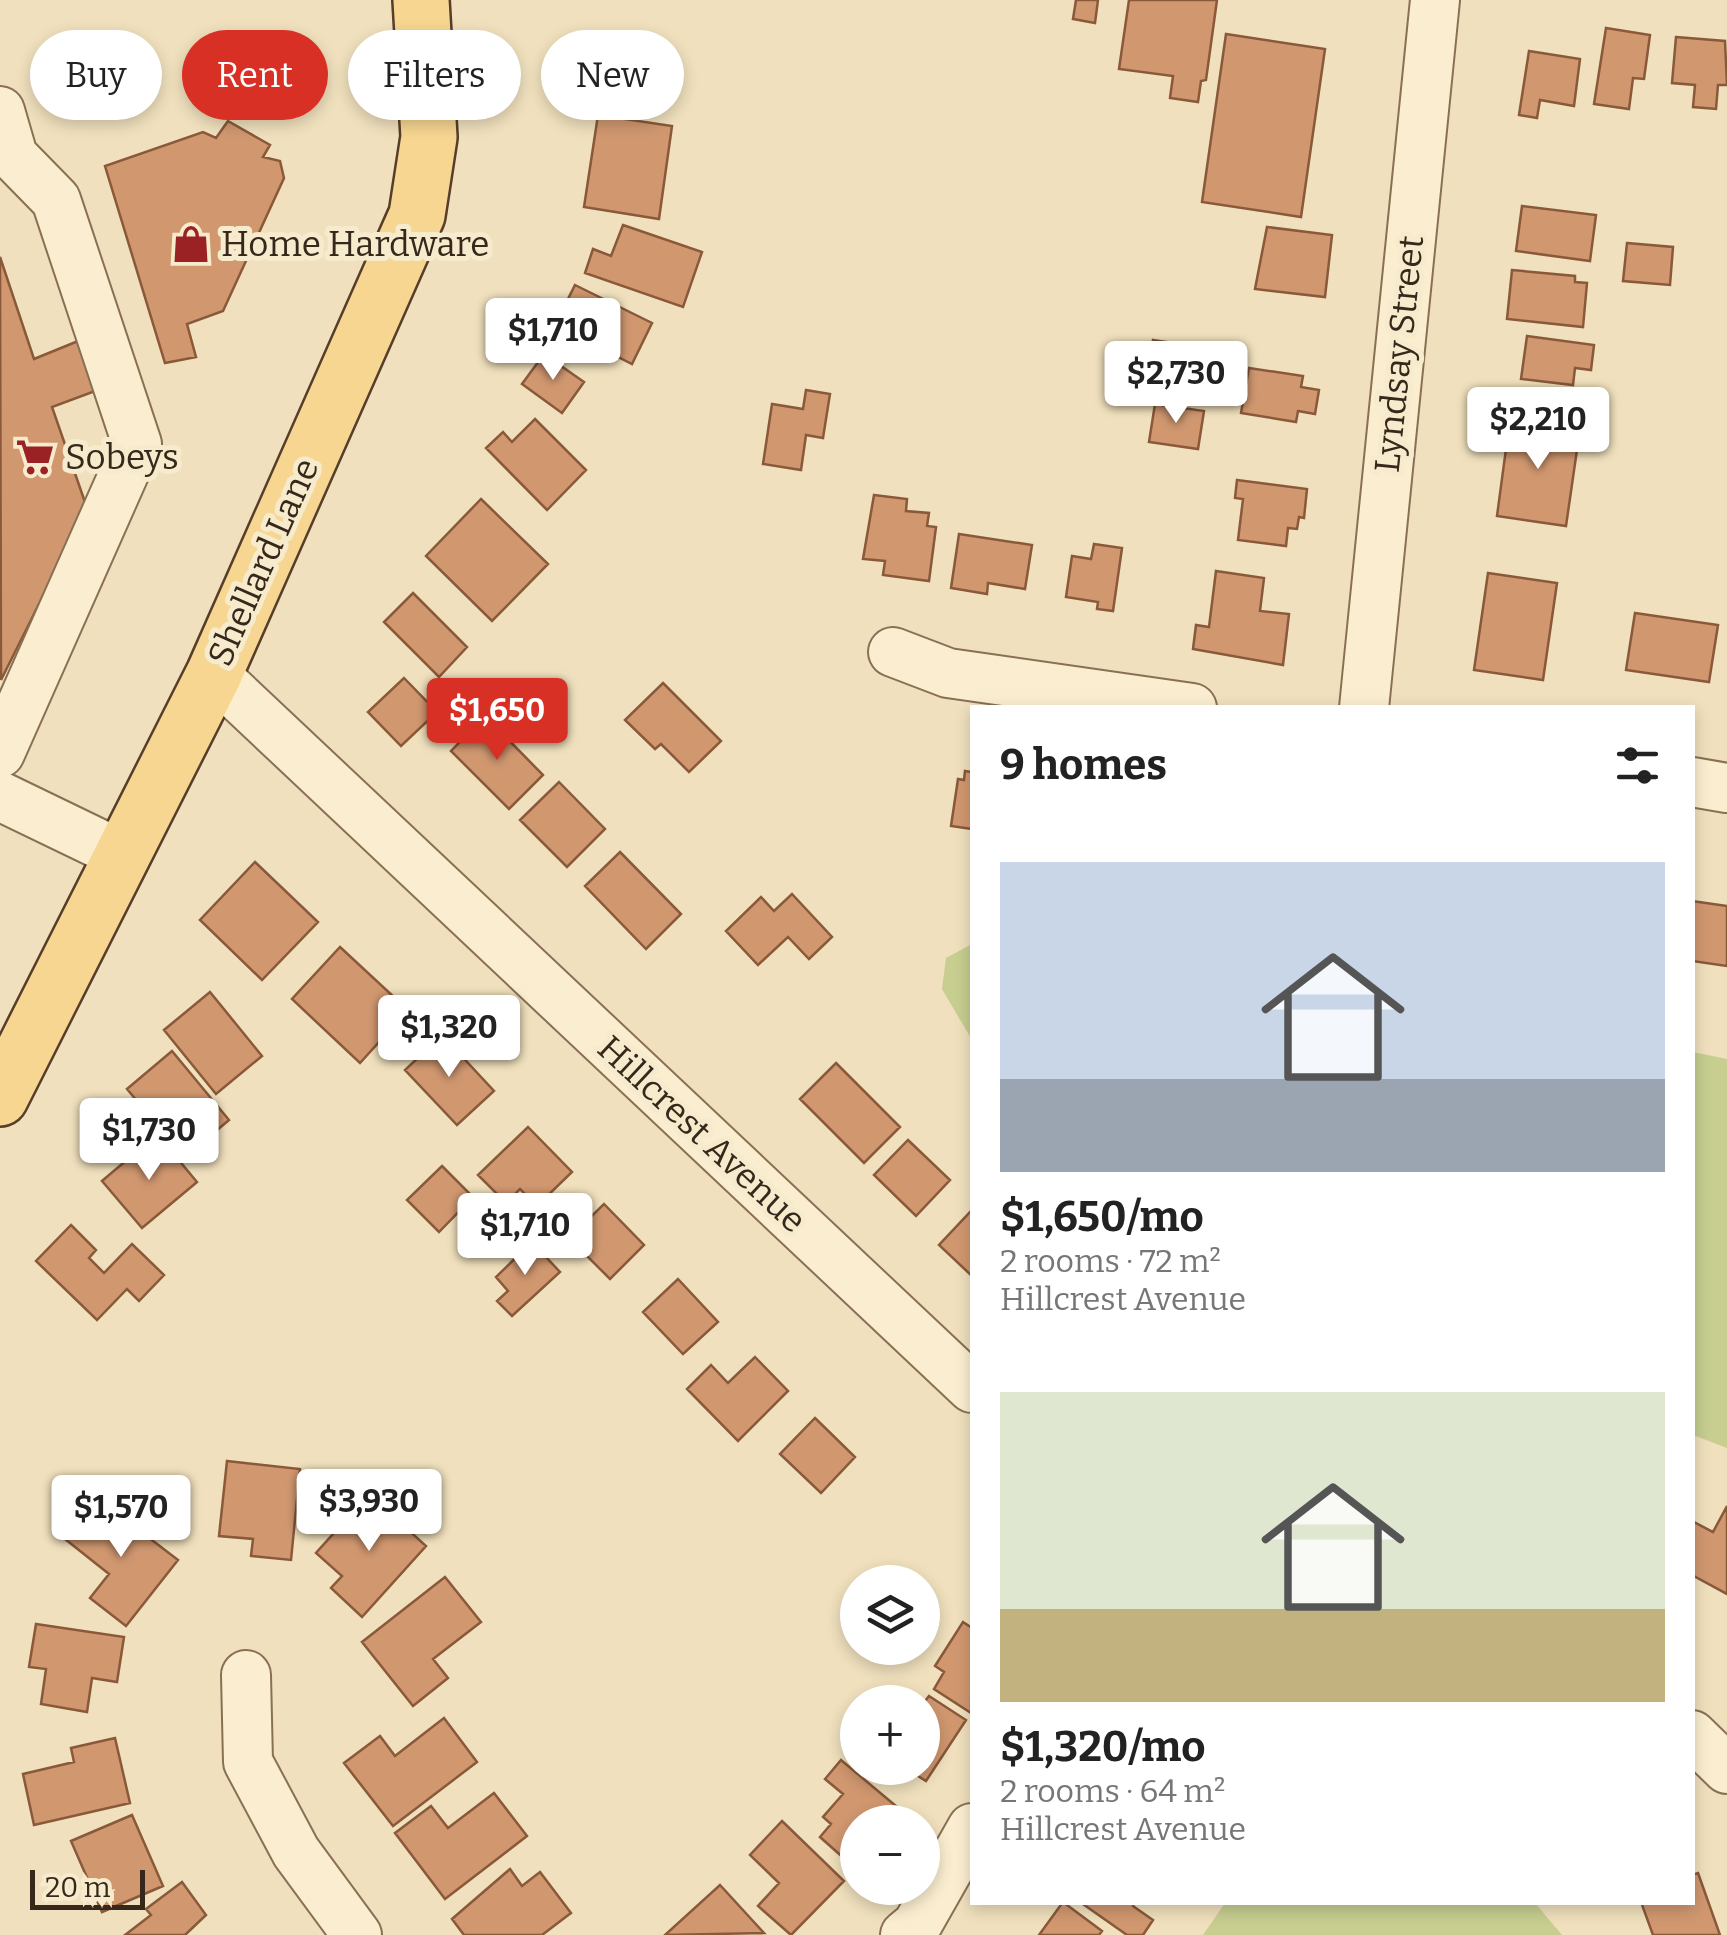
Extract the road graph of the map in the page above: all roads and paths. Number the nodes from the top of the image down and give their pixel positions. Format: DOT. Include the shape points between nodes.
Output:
graph roads {
  1 [pos="422,0"];
  2 [pos="1435,0"];
  3 [pos="0,112"];
  4 [pos="893,652"];
  5 [pos="214,674"];
  6 [pos="1171,705"];
  7 [pos="1364,705"];
  8 [pos="0,753"];
  9 [pos="1695,783"];
  10 [pos="1727,788"];
  11 [pos="0,796"];
  12 [pos="122,855"];
  13 [pos="0,1098"];
  14 [pos="970,1386"];
  15 [pos="246,1675"];
  16 [pos="1695,1738"];
  17 [pos="1727,1769"];
  18 [pos="970,1832"];
  19 [pos="915,1932"];
  20 [pos="358,1935"];
  1 -- 5 [label="main road, Shellard Lane" via="429,136 417,215"];
  2 -- 7 [label="street, Lyndsay Street"];
  3 -- 8 [label="street" via="14,156 56,200 137,444"];
  4 -- 6 [label="street" via="948,673"];
  5 -- 12 [label="main road, Shellard Lane"];
  5 -- 14 [label="street, Hillcrest Avenue"];
  9 -- 10 [label="street"];
  11 -- 12 [label="street"];
  12 -- 13 [label="main road, Shellard Lane"];
  15 -- 20 [label="street" via="248,1762 296,1852"];
  16 -- 17 [label="street"];
  18 -- 19 [label="street"];
}
